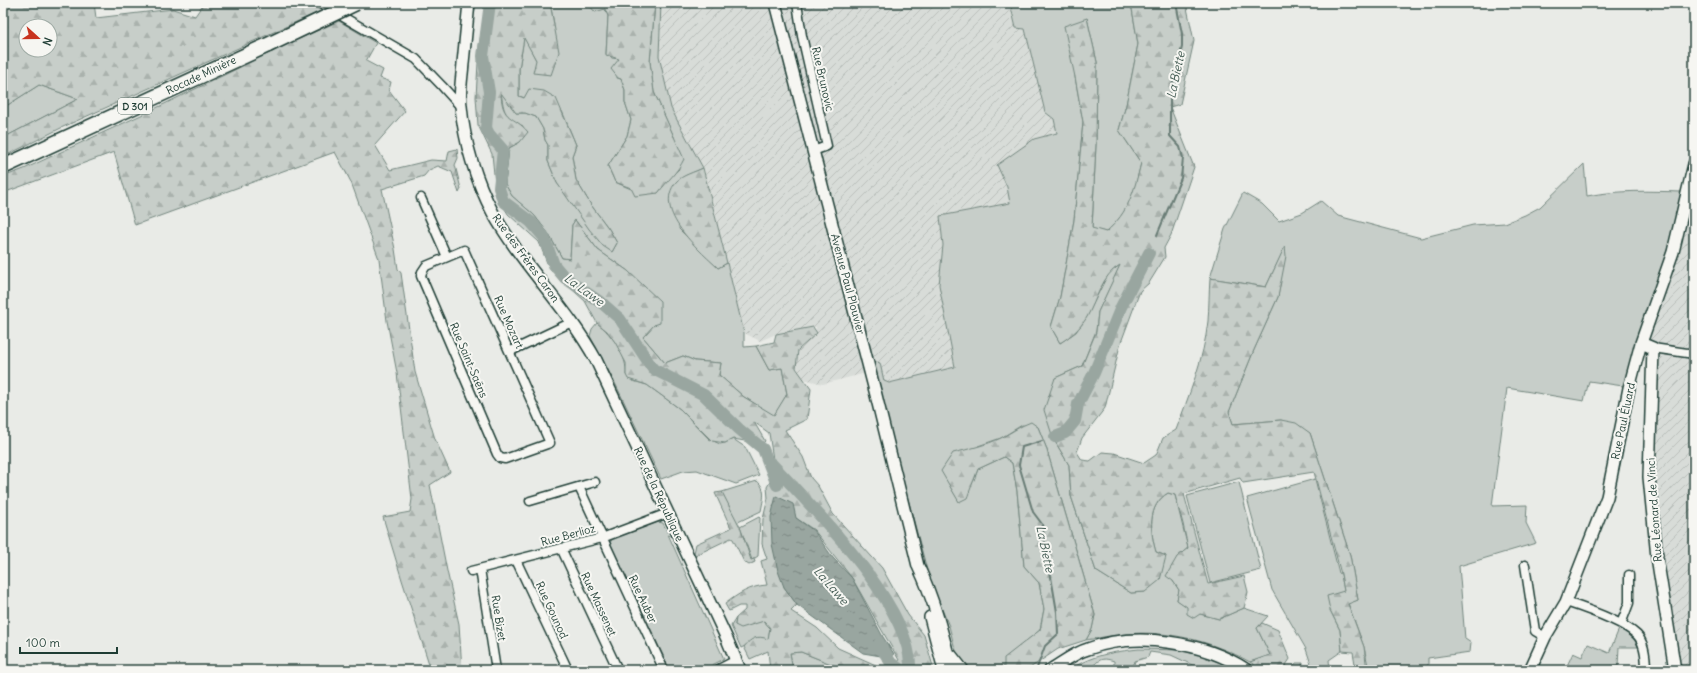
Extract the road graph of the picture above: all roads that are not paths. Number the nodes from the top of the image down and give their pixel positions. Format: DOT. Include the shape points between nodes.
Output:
graph roads {
  1 [pos="319,3"];
  2 [pos="356,3"];
  3 [pos="469,3"];
  4 [pos="775,3"];
  5 [pos="797,3"];
  6 [pos="442,86"];
  7 [pos="460,88"];
  8 [pos="461,107"];
  9 [pos="813,151"];
  10 [pos="1694,164"];
  11 [pos="3,167"];
  12 [pos="421,198"];
  13 [pos="447,257"];
  14 [pos="426,266"];
  15 [pos="572,322"];
  16 [pos="1641,343"];
  17 [pos="1653,348"];
  18 [pos="511,351"];
  19 [pos="1694,354"];
  20 [pos="550,443"];
  21 [pos="595,482"];
  22 [pos="579,487"];
  23 [pos="530,500"];
  24 [pos="668,513"];
  25 [pos="602,538"];
  26 [pos="561,548"];
  27 [pos="516,560"];
  28 [pos="1525,565"];
  29 [pos="918,566"];
  30 [pos="480,569"];
  31 [pos="471,571"];
  32 [pos="1629,575"];
  33 [pos="1566,602"];
  34 [pos="1621,624"];
  35 [pos="934,633"];
  36 [pos="1545,637"];
  37 [pos="945,642"];
  38 [pos="738,665"];
  39 [pos="496,670"];
  40 [pos="568,670"];
  41 [pos="618,670"];
  42 [pos="664,670"];
  43 [pos="717,670"];
  44 [pos="944,670"];
  45 [pos="947,670"];
  46 [pos="952,670"];
  47 [pos="963,670"];
  48 [pos="1050,670"];
  49 [pos="1247,670"];
  50 [pos="1530,670"];
  51 [pos="1646,670"];
  52 [pos="1675,670"];
  1 -- 6 [label="street" via="416,59"];
  2 -- 11 [label="highway, Rocade Minière / D 301, bridge"];
  3 -- 7 [label="main road, Rue des Frères Caron"];
  4 -- 9 [label="main road, Avenue Paul Plouvier"];
  5 -- 9 [label="street, Rue Brunovic" via="827,146"];
  6 -- 7 [label="street"];
  6 -- 8 [label="street"];
  7 -- 8 [label="main road, Rue des Frères Caron"];
  8 -- 15 [label="main road, Rue des Frères Caron" via="472,162 493,213"];
  9 -- 29 [label="main road, Avenue Paul Plouvier"];
  10 -- 16 [label="main road, Rue Paul Éluard" via="1673,252"];
  12 -- 13 [label="street"];
  13 -- 14 [label="street, Rue Mozart"];
  13 -- 18 [label="street, Rue Mozart" via="464,250"];
  14 -- 20 [label="street, Rue Saint-Saëns" via="422,278 497,454 505,459"];
  15 -- 18 [label="street"];
  15 -- 24 [label="main road, Rue de la République" via="596,360"];
  16 -- 17 [label="main road"];
  16 -- 33 [label="main road, Rue Paul Éluard" via="1629,388 1607,497"];
  17 -- 19 [label="street"];
  17 -- 52 [label="main road, Rue Léonard de Vinci" via="1650,477 1657,557"];
  18 -- 20 [label="street, Rue Mozart"];
  21 -- 22 [label="street"];
  22 -- 23 [label="street"];
  22 -- 25 [label="street, Rue Auber"];
  24 -- 25 [label="street, Rue Berlioz"];
  24 -- 38 [label="main road, Rue de la République"];
  25 -- 26 [label="street, Rue Berlioz"];
  25 -- 42 [label="street, Rue Auber"];
  26 -- 27 [label="street, Rue Berlioz"];
  26 -- 41 [label="street, Rue Massenet"];
  27 -- 30 [label="street, Rue Berlioz"];
  27 -- 40 [label="street, Rue Gounod"];
  28 -- 36 [label="street" via="1535,631"];
  29 -- 35 [label="main road, Avenue Paul Plouvier" via="918,576"];
  29 -- 37 [label="main road, Avenue Paul Plouvier" via="925,579"];
  30 -- 31 [label="street, Rue Berlioz"];
  30 -- 39 [label="street, Rue Bizet"];
  32 -- 34 [label="street" via="1629,603"];
  33 -- 34 [label="street"];
  33 -- 36 [label="main road, Rue Paul Éluard"];
  34 -- 51 [label="street" via="1638,635 1644,648"];
  35 -- 44 [label="main road, Avenue Paul Plouvier"];
  35 -- 45 [label="main road"];
  36 -- 50 [label="main road, Rue Paul Éluard"];
  37 -- 46 [label="main road, Avenue Paul Plouvier"];
  37 -- 47 [label="main road"];
  38 -- 43 [label="street"];
  48 -- 49 [label="main road" via="1088,648 1145,641 1209,651"];
}
